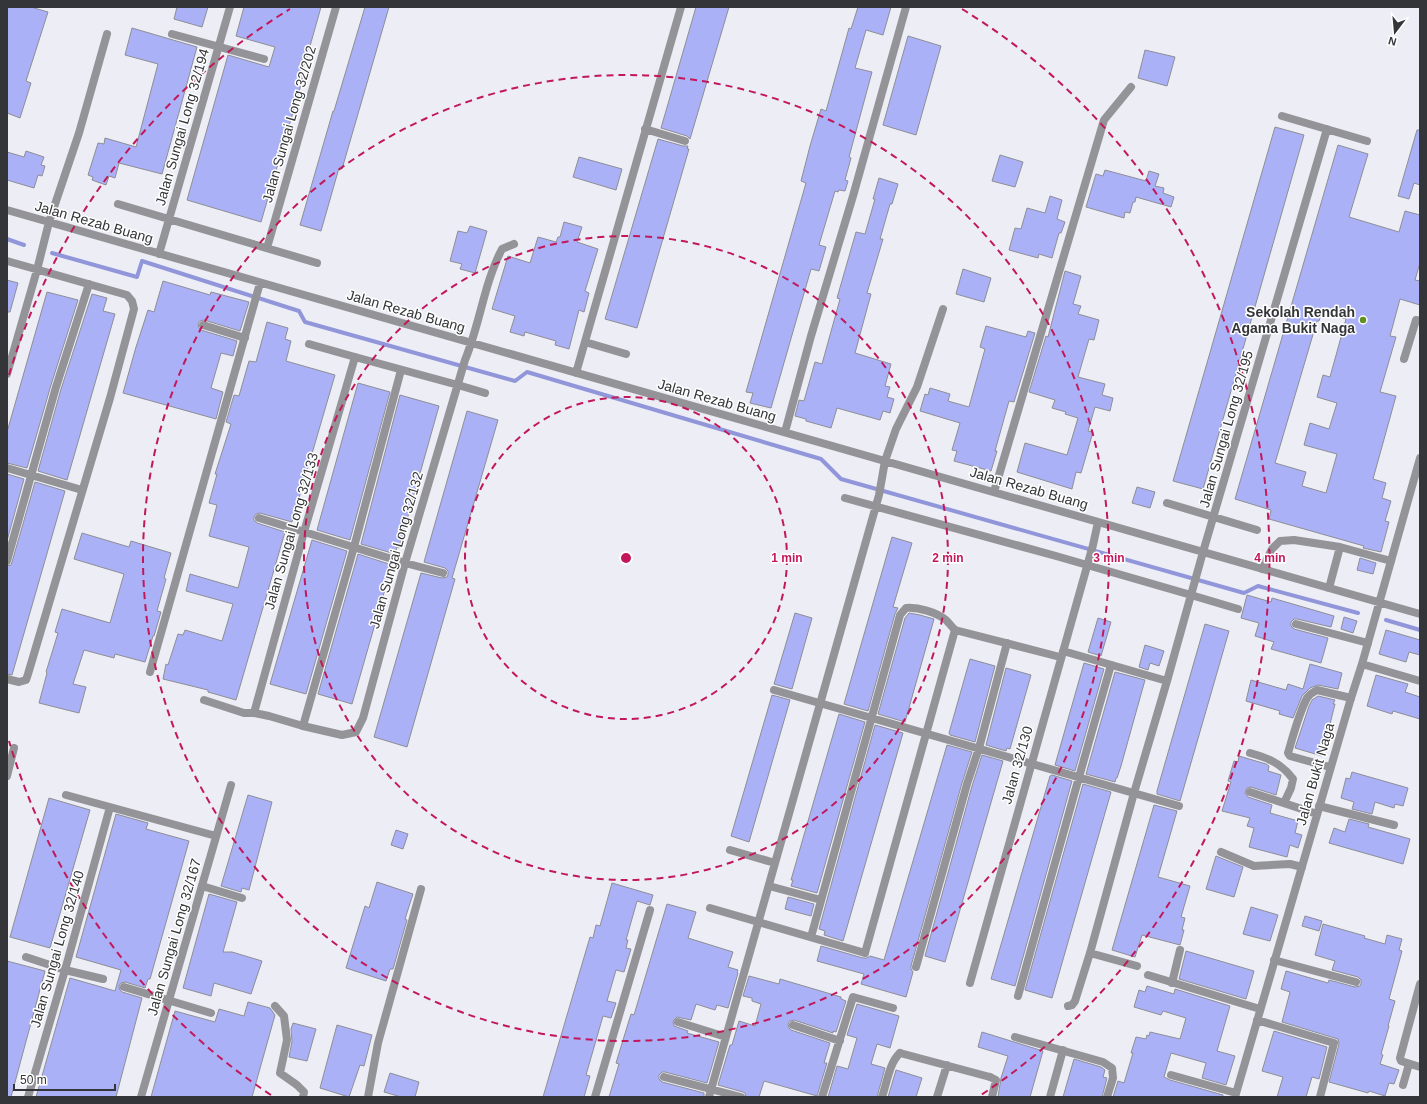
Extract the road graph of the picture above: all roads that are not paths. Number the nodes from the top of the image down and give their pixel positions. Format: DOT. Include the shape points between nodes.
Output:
graph roads {
  1 [pos="230,7"];
  2 [pos="336,7"];
  3 [pos="681,7"];
  4 [pos="906,7"];
  5 [pos="107,34"];
  6 [pos="172,34"];
  7 [pos="218,46"];
  8 [pos="264,59"];
  9 [pos="1131,87"];
  10 [pos="1282,116"];
  11 [pos="645,129"];
  12 [pos="1327,129"];
  13 [pos="685,141"];
  14 [pos="1368,141"];
  15 [pos="118,204"];
  16 [pos="7,210"];
  17 [pos="168,219"];
  18 [pos="49,222"];
  19 [pos="514,244"];
  20 [pos="267,248"];
  21 [pos="159,254"];
  22 [pos="7,261"];
  23 [pos="318,263"];
  24 [pos="37,270"];
  25 [pos="260,283"];
  26 [pos="89,284"];
  27 [pos="943,309"];
  28 [pos="1420,321"];
  29 [pos="202,325"];
  30 [pos="245,338"];
  31 [pos="585,342"];
  32 [pos="472,343"];
  33 [pos="309,344"];
  34 [pos="626,354"];
  35 [pos="355,357"];
  36 [pos="1404,359"];
  37 [pos="402,370"];
  38 [pos="576,373"];
  39 [pos="7,374"];
  40 [pos="458,385"];
  41 [pos="485,393"];
  42 [pos="784,432"];
  43 [pos="1420,458"];
  44 [pos="885,461"];
  45 [pos="7,468"];
  46 [pos="31,475"];
  47 [pos="82,490"];
  48 [pos="994,492"];
  49 [pos="845,498"];
  50 [pos="1167,503"];
  51 [pos="876,507"];
  52 [pos="1214,517"];
  53 [pos="259,518"];
  54 [pos="1098,522"];
  55 [pos="1257,530"];
  56 [pos="304,532"];
  57 [pos="354,547"];
  58 [pos="1340,547"];
  59 [pos="1203,552"];
  60 [pos="7,560"];
  61 [pos="405,562"];
  62 [pos="1391,562"];
  63 [pos="1087,565"];
  64 [pos="1262,568"];
  65 [pos="443,573"];
  66 [pos="1329,588"];
  67 [pos="1191,595"];
  68 [pos="1380,602"];
  69 [pos="1238,609"];
  70 [pos="1420,614"];
  71 [pos="1296,624"];
  72 [pos="955,630"];
  73 [pos="1007,643"];
  74 [pos="1368,643"];
  75 [pos="1062,654"];
  76 [pos="1362,664"];
  77 [pos="1112,665"];
  78 [pos="150,672"];
  79 [pos="7,679"];
  80 [pos="1167,681"];
  81 [pos="1420,681"];
  82 [pos="774,690"];
  83 [pos="1351,698"];
  84 [pos="204,700"];
  85 [pos="821,703"];
  86 [pos="254,713"];
  87 [pos="872,718"];
  88 [pos="302,726"];
  89 [pos="926,733"];
  90 [pos="14,748"];
  91 [pos="979,748"];
  92 [pos="1250,753"];
  93 [pos="1031,763"];
  94 [pos="1330,767"];
  95 [pos="7,776"];
  96 [pos="1078,777"];
  97 [pos="231,785"];
  98 [pos="1250,792"];
  99 [pos="1134,793"];
  100 [pos="66,794"];
  101 [pos="1284,803"];
  102 [pos="1179,806"];
  103 [pos="110,807"];
  104 [pos="1318,810"];
  105 [pos="1394,825"];
  106 [pos="216,836"];
  107 [pos="730,850"];
  108 [pos="1221,852"];
  109 [pos="775,863"];
  110 [pos="1302,867"];
  111 [pos="202,886"];
  112 [pos="769,886"];
  113 [pos="421,889"];
  114 [pos="242,898"];
  115 [pos="821,900"];
  116 [pos="710,908"];
  117 [pos="650,910"];
  118 [pos="759,922"];
  119 [pos="811,937"];
  120 [pos="1180,950"];
  121 [pos="1090,952"];
  122 [pos="26,958"];
  123 [pos="1274,960"];
  124 [pos="1137,966"];
  125 [pos="916,967"];
  126 [pos="65,970"];
  127 [pos="1148,975"];
  128 [pos="103,979"];
  129 [pos="1356,982"];
  130 [pos="970,983"];
  131 [pos="1172,983"];
  132 [pos="1420,984"];
  133 [pos="124,987"];
  134 [pos="1018,996"];
  135 [pos="169,1001"];
  136 [pos="1417,1004"];
  137 [pos="275,1006"];
  138 [pos="1068,1006"];
  139 [pos="893,1008"];
  140 [pos="1260,1009"];
  141 [pos="211,1012"];
  142 [pos="1257,1020"];
  143 [pos="678,1022"];
  144 [pos="793,1025"];
  145 [pos="726,1036"];
  146 [pos="1015,1036"];
  147 [pos="840,1041"];
  148 [pos="1063,1050"];
  149 [pos="1409,1064"];
  150 [pos="947,1065"];
  151 [pos="1420,1067"];
  152 [pos="1171,1075"];
  153 [pos="664,1077"];
  154 [pos="1404,1085"];
  155 [pos="710,1093"];
  156 [pos="1235,1095"];
  157 [pos="28,1097"];
  158 [pos="142,1097"];
  159 [pos="304,1097"];
  160 [pos="368,1097"];
  161 [pos="595,1097"];
  162 [pos="741,1097"];
  163 [pos="822,1097"];
  164 [pos="882,1097"];
  165 [pos="937,1097"];
  166 [pos="992,1097"];
  167 [pos="1050,1097"];
  168 [pos="1107,1097"];
  169 [pos="1320,1097"];
  1 -- 7 [label="street, Jalan Sungai Long 32/194"];
  2 -- 20 [label="street, Jalan Sungai Long 32/202"];
  3 -- 11 [label="street"];
  4 -- 42 [label="street"];
  5 -- 18 [label="street" via="79,133"];
  6 -- 7 [label="street"];
  7 -- 8 [label="street"];
  7 -- 17 [label="street, Jalan Sungai Long 32/194"];
  9 -- 48 [label="street" via="1104,120"];
  10 -- 12 [label="street"];
  11 -- 13 [label="street"];
  11 -- 31 [label="street"];
  12 -- 14 [label="street"];
  12 -- 52 [label="street, Jalan Sungai Long 32/195"];
  15 -- 17 [label="street"];
  16 -- 18 [label="street, Jalan Rezab Buang"];
  17 -- 20 [label="street"];
  17 -- 21 [label="street, Jalan Sungai Long 32/194"];
  18 -- 21 [label="street, Jalan Rezab Buang"];
  18 -- 24 [label="street"];
  19 -- 32 [label="street, Jalan Sungai Long 32/132" via="502,248 496,262"];
  20 -- 23 [label="street"];
  21 -- 25 [label="street, Jalan Rezab Buang"];
  22 -- 24 [label="street"];
  24 -- 26 [label="street"];
  24 -- 39 [label="street"];
  25 -- 30 [label="street"];
  25 -- 32 [label="street, Jalan Rezab Buang"];
  26 -- 46 [label="street"];
  26 -- 47 [label="street" via="127,295 134,309"];
  27 -- 44 [label="street" via="917,387 896,429"];
  28 -- 36 [label="street" via="1416,320"];
  29 -- 30 [label="street"];
  30 -- 78 [label="street"];
  31 -- 34 [label="street"];
  31 -- 38 [label="street"];
  32 -- 38 [label="street, Jalan Rezab Buang"];
  32 -- 40 [label="street, Jalan Sungai Long 32/132"];
  33 -- 35 [label="street"];
  35 -- 37 [label="street"];
  35 -- 56 [label="street, Jalan Sungai Long 32/133"];
  37 -- 40 [label="street"];
  37 -- 57 [label="street"];
  38 -- 42 [label="street, Jalan Rezab Buang"];
  40 -- 41 [label="street"];
  40 -- 61 [label="street, Jalan Sungai Long 32/132"];
  42 -- 44 [label="street, Jalan Rezab Buang"];
  43 -- 62 [label="street, Jalan Bukit Naga"];
  44 -- 48 [label="street, Jalan Rezab Buang"];
  44 -- 51 [label="street"];
  45 -- 46 [label="street"];
  46 -- 47 [label="street"];
  46 -- 60 [label="street"];
  47 -- 79 [label="street" via="26,680 19,682"];
  48 -- 54 [label="street, Jalan Rezab Buang"];
  49 -- 51 [label="street"];
  50 -- 52 [label="street"];
  51 -- 63 [label="street"];
  51 -- 85 [label="street"];
  52 -- 55 [label="street"];
  52 -- 59 [label="street, Jalan Sungai Long 32/195"];
  53 -- 56 [label="street"];
  54 -- 59 [label="street, Jalan Rezab Buang"];
  54 -- 63 [label="street, Jalan 32/130"];
  56 -- 57 [label="street"];
  56 -- 86 [label="street, Jalan Sungai Long 32/133"];
  57 -- 61 [label="street"];
  57 -- 88 [label="street"];
  58 -- 62 [label="street"];
  58 -- 64 [label="street" via="1294,540 1280,541 1272,549"];
  58 -- 66 [label="street"];
  59 -- 64 [label="street, Jalan Rezab Buang"];
  59 -- 67 [label="street, Jalan Sungai Long 32/195"];
  61 -- 65 [label="street"];
  61 -- 88 [label="street, Jalan Sungai Long 32/132" via="363,718 356,732 342,735"];
  62 -- 68 [label="street, Jalan Bukit Naga"];
  63 -- 67 [label="street"];
  63 -- 75 [label="street, Jalan 32/130"];
  64 -- 66 [label="street, Jalan Rezab Buang"];
  66 -- 68 [label="street, Jalan Rezab Buang"];
  67 -- 69 [label="street"];
  67 -- 80 [label="street, Jalan Sungai Long 32/195"];
  68 -- 70 [label="street, Jalan Rezab Buang"];
  68 -- 74 [label="street, Jalan Bukit Naga"];
  71 -- 74 [label="street"];
  72 -- 73 [label="street"];
  72 -- 87 [label="street" via="938,615 906,608 900,615"];
  72 -- 89 [label="street"];
  73 -- 75 [label="street"];
  73 -- 91 [label="street"];
  74 -- 76 [label="street, Jalan Bukit Naga"];
  75 -- 77 [label="street"];
  75 -- 93 [label="street, Jalan 32/130"];
  76 -- 81 [label="street"];
  76 -- 83 [label="street, Jalan Bukit Naga"];
  77 -- 80 [label="street"];
  77 -- 96 [label="street"];
  80 -- 99 [label="street, Jalan Sungai Long 32/195"];
  82 -- 85 [label="street"];
  83 -- 94 [label="street, Jalan Bukit Naga"];
  83 -- 94 [label="street" via="1317,690 1312,693 1295,730 1288,753 1290,756"];
  84 -- 86 [label="street" via="244,713"];
  85 -- 87 [label="street"];
  85 -- 109 [label="street"];
  86 -- 88 [label="street"];
  87 -- 89 [label="street"];
  87 -- 115 [label="street"];
  89 -- 91 [label="street"];
  89 -- 119 [label="street" via="865,953"];
  90 -- 95 [label="street"];
  91 -- 93 [label="street"];
  91 -- 125 [label="street"];
  92 -- 101 [label="street" via="1267,757 1285,769 1293,779"];
  93 -- 96 [label="street"];
  93 -- 130 [label="street, Jalan 32/130"];
  94 -- 104 [label="street, Jalan Bukit Naga"];
  96 -- 99 [label="street"];
  96 -- 134 [label="street"];
  97 -- 106 [label="street, Jalan Sungai Long 32/167"];
  98 -- 101 [label="street"];
  99 -- 102 [label="street"];
  99 -- 121 [label="street, Jalan Sungai Long 32/195"];
  100 -- 103 [label="street"];
  101 -- 104 [label="street"];
  103 -- 106 [label="street"];
  103 -- 126 [label="street, Jalan Sungai Long 32/140"];
  104 -- 105 [label="street"];
  104 -- 110 [label="street, Jalan Bukit Naga"];
  106 -- 111 [label="street, Jalan Sungai Long 32/167"];
  107 -- 109 [label="street"];
  108 -- 110 [label="street" via="1254,866 1290,864"];
  109 -- 112 [label="street"];
  110 -- 123 [label="street, Jalan Bukit Naga"];
  111 -- 114 [label="street"];
  111 -- 135 [label="street, Jalan Sungai Long 32/167"];
  112 -- 115 [label="street"];
  112 -- 118 [label="street"];
  113 -- 160 [label="street" via="378,1043"];
  115 -- 119 [label="street"];
  116 -- 118 [label="street"];
  117 -- 161 [label="street"];
  118 -- 119 [label="street"];
  118 -- 145 [label="street"];
  120 -- 131 [label="street"];
  121 -- 124 [label="street"];
  121 -- 138 [label="street, Jalan Sungai Long 32/195" via="1075,1001"];
  122 -- 126 [label="street"];
  123 -- 129 [label="street"];
  123 -- 140 [label="street, Jalan Bukit Naga"];
  126 -- 128 [label="street"];
  126 -- 157 [label="street, Jalan Sungai Long 32/140"];
  127 -- 131 [label="street"];
  131 -- 140 [label="street"];
  132 -- 136 [label="street"];
  133 -- 135 [label="street"];
  135 -- 141 [label="street"];
  135 -- 158 [label="street, Jalan Sungai Long 32/167"];
  136 -- 149 [label="street" via="1400,1058"];
  137 -- 159 [label="street" via="284,1016 287,1040 280,1073 304,1092"];
  139 -- 147 [label="street" via="853,997"];
  140 -- 142 [label="street, Jalan Bukit Naga"];
  142 -- 156 [label="street, Jalan Bukit Naga"];
  142 -- 169 [label="street" via="1334,1043"];
  143 -- 145 [label="street"];
  144 -- 147 [label="street"];
  145 -- 155 [label="street"];
  146 -- 148 [label="street"];
  147 -- 163 [label="street"];
  148 -- 167 [label="street"];
  148 -- 168 [label="street" via="1103,1062 1112,1068 1113,1078"];
  149 -- 151 [label="street"];
  149 -- 154 [label="street"];
  150 -- 164 [label="street" via="900,1053 892,1064"];
  150 -- 165 [label="street"];
  150 -- 166 [label="street" via="996,1080"];
  152 -- 156 [label="street"];
  153 -- 155 [label="street"];
  155 -- 162 [label="street"];
}
